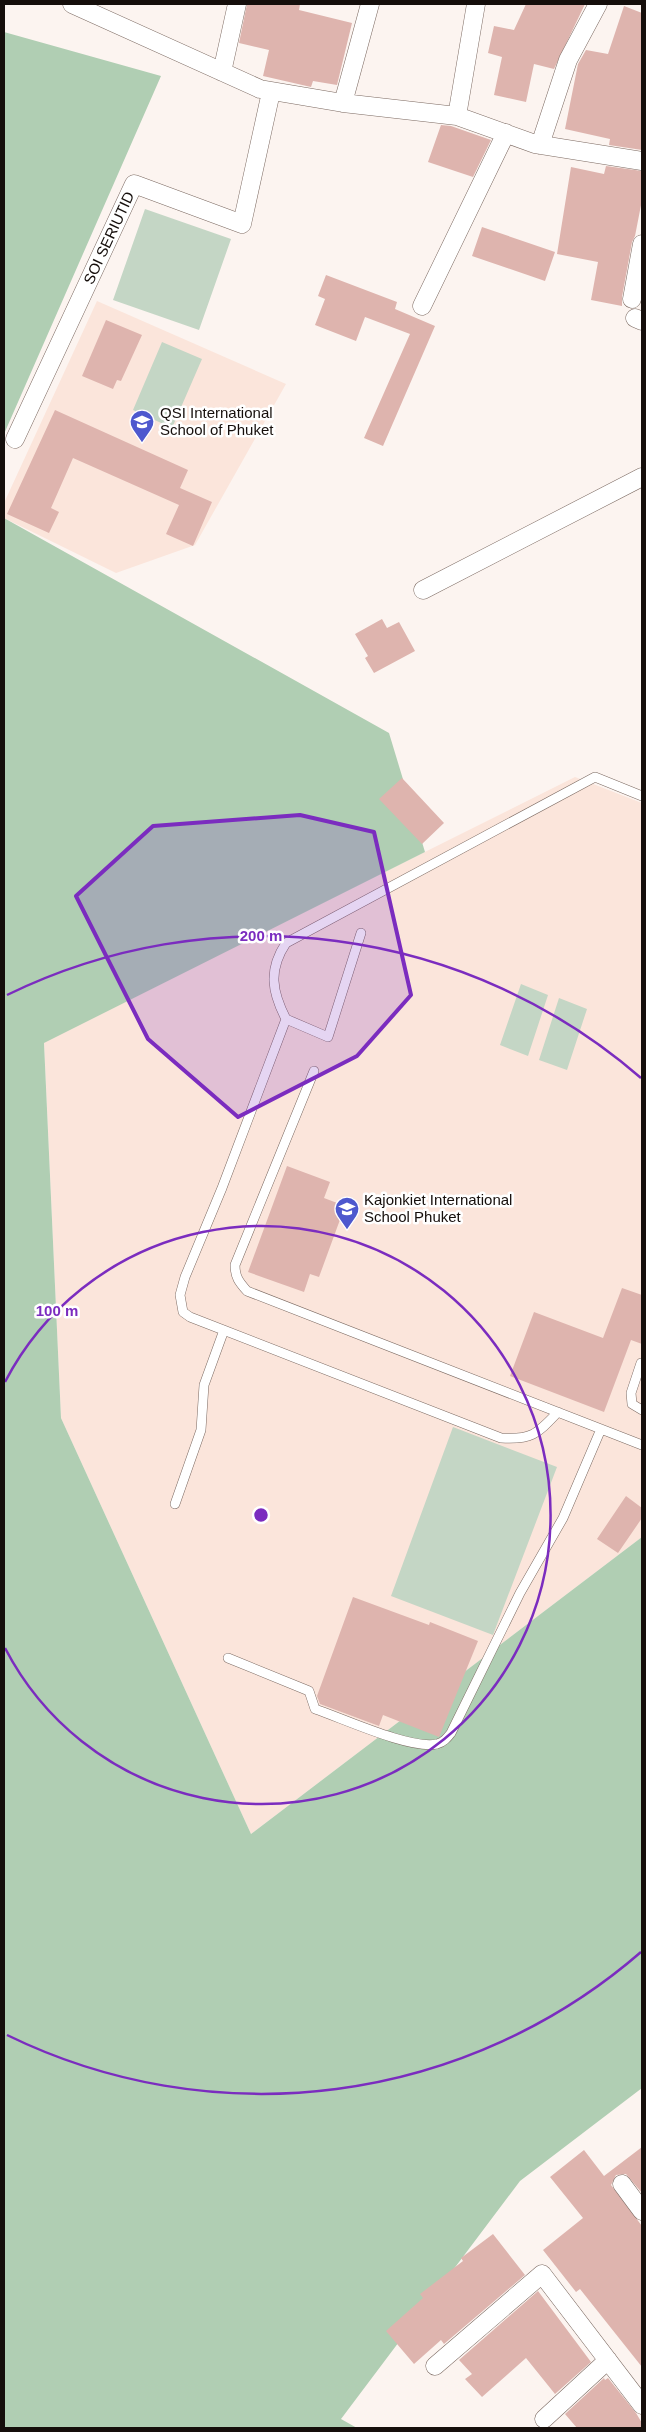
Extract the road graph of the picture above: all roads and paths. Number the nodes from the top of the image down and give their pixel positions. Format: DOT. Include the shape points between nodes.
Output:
graph roads {
  1 [pos="72,4"];
  2 [pos="236,4"];
  3 [pos="370,4"];
  4 [pos="476,4"];
  5 [pos="598,4"];
  6 [pos="222,72"];
  7 [pos="271,92"];
  8 [pos="343,103"];
  9 [pos="458,116"];
  10 [pos="506,134"];
  11 [pos="540,145"];
  12 [pos="642,161"];
  13 [pos="642,244"];
  14 [pos="632,299"];
  15 [pos="422,306"];
  16 [pos="15,439"];
  17 [pos="642,477"];
  18 [pos="423,590"];
  19 [pos="642,796"];
  20 [pos="361,933"];
  21 [pos="286,1020"];
  22 [pos="314,1071"];
  23 [pos="224,1330"];
  24 [pos="641,1363"];
  25 [pos="642,1410"];
  26 [pos="558,1412"];
  27 [pos="601,1429"];
  28 [pos="642,1444"];
  29 [pos="175,1504"];
  30 [pos="228,1658"];
  31 [pos="622,2184"];
  32 [pos="642,2211"];
  33 [pos="608,2360"];
  34 [pos="435,2366"];
  35 [pos="642,2405"];
  36 [pos="544,2419"];
  1 -- 6 [label="street"];
  2 -- 6 [label="street"];
  3 -- 8 [label="street"];
  4 -- 9 [label="street"];
  5 -- 11 [label="street" via="568,60"];
  6 -- 7 [label="street"];
  7 -- 8 [label="street"];
  7 -- 16 [label="street, SOI SERIUTID" via="242,224 134,184"];
  8 -- 9 [label="street"];
  9 -- 10 [label="street"];
  10 -- 11 [label="street"];
  10 -- 15 [label="street"];
  11 -- 12 [label="street"];
  13 -- 14 [label="street"];
  17 -- 18 [label="street"];
  19 -- 21 [label="lane" via="595,777 286,943 279,953 273,984 276,1000"];
  20 -- 21 [label="lane" via="328,1036"];
  21 -- 23 [label="lane" via="180,1295 183,1312"];
  22 -- 26 [label="lane" via="238,1259 235,1274 239,1282 247,1290"];
  23 -- 26 [label="lane" via="501,1438 519,1439 537,1433"];
  23 -- 29 [label="lane" via="204,1385 201,1430"];
  24 -- 25 [label="lane" via="631,1393 632,1404"];
  26 -- 27 [label="lane"];
  27 -- 28 [label="lane"];
  27 -- 30 [label="lane" via="564,1518 520,1593 452,1732 445,1740 436,1744 412,1743 315,1709 309,1691"];
  31 -- 32 [label="street"];
  33 -- 34 [label="street" via="542,2274"];
  33 -- 35 [label="street"];
  33 -- 36 [label="street"];
}
